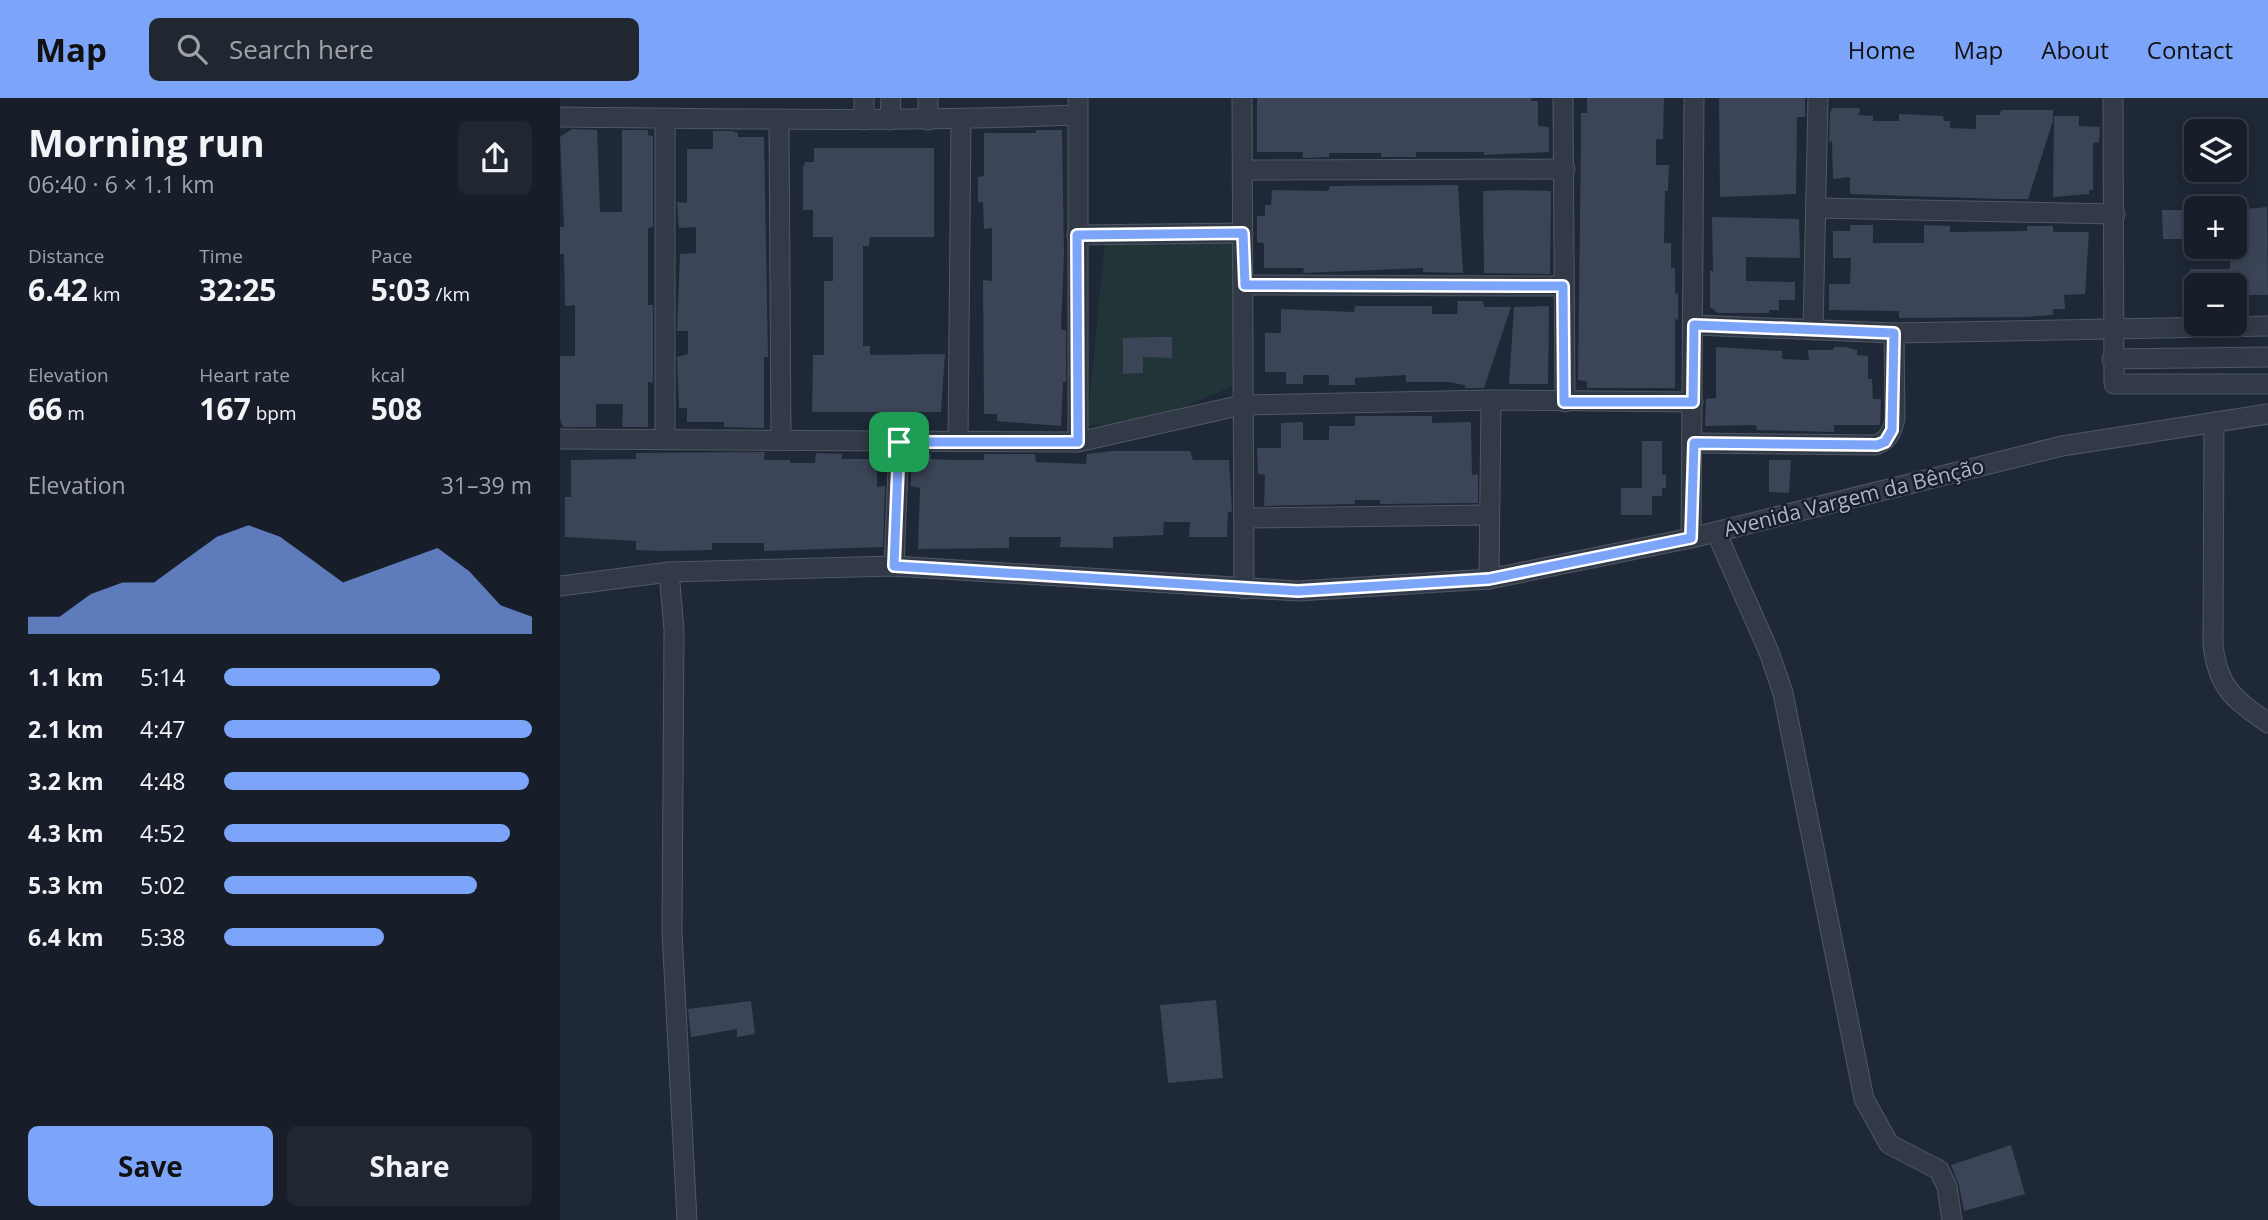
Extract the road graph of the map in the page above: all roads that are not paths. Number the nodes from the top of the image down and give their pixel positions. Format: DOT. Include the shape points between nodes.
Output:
graph roads {
  1 [pos="864,98"];
  2 [pos="891,98"];
  3 [pos="928,98"];
  4 [pos="1242,98"];
  5 [pos="1563,98"];
  6 [pos="1694,98"];
  7 [pos="1818,98"];
  8 [pos="2113,98"];
  9 [pos="1077,107"];
  10 [pos="560,117"];
  11 [pos="666,118"];
  12 [pos="864,120"];
  13 [pos="890,120"];
  14 [pos="928,120"];
  15 [pos="961,120"];
  16 [pos="779,121"];
  17 [pos="1565,169"];
  18 [pos="1243,170"];
  19 [pos="1816,208"];
  20 [pos="2115,214"];
  21 [pos="1243,233"];
  22 [pos="1077,235"];
  23 [pos="1245,285"];
  24 [pos="1563,286"];
  25 [pos="1694,325"];
  26 [pos="2113,326"];
  27 [pos="2268,326"];
  28 [pos="1813,330"];
  29 [pos="1894,333"];
  30 [pos="2268,357"];
  31 [pos="2112,359"];
  32 [pos="2268,384"];
  33 [pos="1491,400"];
  34 [pos="1564,402"];
  35 [pos="1693,402"];
  36 [pos="1242,405"];
  37 [pos="2268,414"];
  38 [pos="2214,422"];
  39 [pos="560,439"];
  40 [pos="665,439"];
  41 [pos="781,440"];
  42 [pos="958,441"];
  43 [pos="899,442"];
  44 [pos="1078,442"];
  45 [pos="1694,443"];
  46 [pos="1489,515"];
  47 [pos="1244,519"];
  48 [pos="1716,532"];
  49 [pos="1691,538"];
  50 [pos="894,566"];
  51 [pos="669,572"];
  52 [pos="1489,579"];
  53 [pos="560,586"];
  54 [pos="1244,589"];
  55 [pos="2268,723"];
  56 [pos="687,1220"];
  57 [pos="1952,1220"];
  1 -- 12 [label="street"];
  2 -- 13 [label="street"];
  3 -- 14 [label="street"];
  4 -- 18 [label="street"];
  5 -- 17 [label="street"];
  6 -- 25 [label="street"];
  7 -- 19 [label="street"];
  8 -- 20 [label="street"];
  9 -- 15 [label="street"];
  9 -- 22 [label="street"];
  10 -- 11 [label="street"];
  11 -- 16 [label="street"];
  11 -- 40 [label="street"];
  12 -- 13 [label="street"];
  12 -- 16 [label="street"];
  13 -- 14 [label="street"];
  14 -- 15 [label="street"];
  15 -- 42 [label="street"];
  16 -- 41 [label="street"];
  17 -- 18 [label="street"];
  17 -- 24 [label="street"];
  18 -- 21 [label="street"];
  19 -- 20 [label="street"];
  19 -- 28 [label="street"];
  20 -- 26 [label="street"];
  21 -- 22 [label="street"];
  21 -- 23 [label="street"];
  22 -- 44 [label="street"];
  23 -- 24 [label="street"];
  23 -- 36 [label="street"];
  24 -- 34 [label="street"];
  25 -- 28 [label="street"];
  25 -- 35 [label="street"];
  26 -- 27 [label="street"];
  26 -- 29 [label="street"];
  26 -- 31 [label="street"];
  28 -- 29 [label="street"];
  29 -- 45 [label="street" via="1895,419 1885,442"];
  30 -- 31 [label="street"];
  31 -- 32 [label="street" via="2113,382 2119,386"];
  33 -- 34 [label="street"];
  33 -- 36 [label="street"];
  33 -- 46 [label="street"];
  34 -- 35 [label="street"];
  35 -- 45 [label="street"];
  36 -- 44 [label="street"];
  36 -- 47 [label="street"];
  37 -- 38 [label="street, Avenida Vargem da Bênção"];
  38 -- 48 [label="street, Avenida Vargem da Bênção" via="2062,446"];
  38 -- 55 [label="street" via="2216,670 2226,690"];
  39 -- 40 [label="street"];
  40 -- 41 [label="street"];
  41 -- 43 [label="street"];
  42 -- 43 [label="street"];
  42 -- 44 [label="street"];
  43 -- 50 [label="street"];
  45 -- 49 [label="street"];
  46 -- 47 [label="street"];
  46 -- 52 [label="street"];
  47 -- 54 [label="street"];
  48 -- 49 [label="street, Avenida Vargem da Bênção"];
  48 -- 57 [label="street" via="1783,693 1864,1099 1889,1144 1939,1170"];
  49 -- 52 [label="street, Avenida Vargem da Bênção"];
  50 -- 51 [label="street, Avenida Vargem da Bênção"];
  50 -- 54 [label="street, Avenida Vargem da Bênção"];
  51 -- 53 [label="street, Avenida Vargem da Bênção"];
  51 -- 56 [label="street" via="674,630 672,932"];
  52 -- 54 [label="street, Avenida Vargem da Bênção" via="1298,591"];
}
